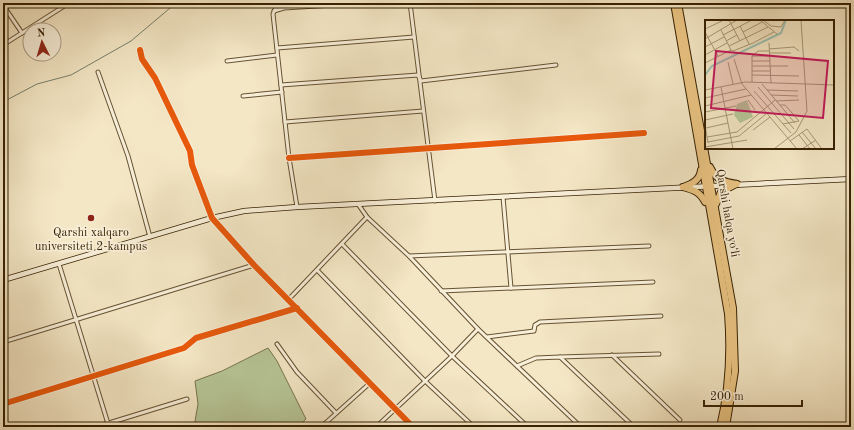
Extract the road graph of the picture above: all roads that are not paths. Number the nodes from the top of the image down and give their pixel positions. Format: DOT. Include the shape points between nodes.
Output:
graph roads {
  1 [pos="69,3"];
  2 [pos="278,3"];
  3 [pos="365,3"];
  4 [pos="410,3"];
  5 [pos="674,3"];
  6 [pos="678,3"];
  7 [pos="3,5"];
  8 [pos="274,11"];
  9 [pos="39,22"];
  10 [pos="22,33"];
  11 [pos="414,37"];
  12 [pos="3,45"];
  13 [pos="277,48"];
  14 [pos="140,50"];
  15 [pos="277,56"];
  16 [pos="228,61"];
  17 [pos="556,65"];
  18 [pos="98,72"];
  19 [pos="418,75"];
  20 [pos="281,85"];
  21 [pos="282,92"];
  22 [pos="243,96"];
  23 [pos="423,112"];
  24 [pos="285,122"];
  25 [pos="644,133"];
  26 [pos="705,147"];
  27 [pos="428,149"];
  28 [pos="705,149"];
  29 [pos="289,158"];
  30 [pos="701,163"];
  31 [pos="708,163"];
  32 [pos="851,179"];
  33 [pos="737,184"];
  34 [pos="705,186"];
  35 [pos="712,186"];
  36 [pos="683,187"];
  37 [pos="503,197"];
  38 [pos="435,201"];
  39 [pos="358,204"];
  40 [pos="296,207"];
  41 [pos="715,208"];
  42 [pos="709,213"];
  43 [pos="367,217"];
  44 [pos="212,218"];
  45 [pos="150,237"];
  46 [pos="342,244"];
  47 [pos="649,246"];
  48 [pos="508,251"];
  49 [pos="409,256"];
  50 [pos="59,264"];
  51 [pos="254,265"];
  52 [pos="317,270"];
  53 [pos="3,280"];
  54 [pos="653,282"];
  55 [pos="511,288"];
  56 [pos="441,291"];
  57 [pos="289,299"];
  58 [pos="297,308"];
  59 [pos="661,316"];
  60 [pos="77,319"];
  61 [pos="478,328"];
  62 [pos="486,337"];
  63 [pos="3,342"];
  64 [pos="277,344"];
  65 [pos="659,354"];
  66 [pos="612,355"];
  67 [pos="452,356"];
  68 [pos="560,357"];
  69 [pos="517,366"];
  70 [pos="95,376"];
  71 [pos="424,380"];
  72 [pos="370,383"];
  73 [pos="187,399"];
  74 [pos="3,404"];
  75 [pos="395,410"];
  76 [pos="336,413"];
  77 [pos="680,420"];
  78 [pos="109,425"];
  79 [pos="96,427"];
  80 [pos="321,427"];
  81 [pos="376,427"];
  82 [pos="413,427"];
  83 [pos="474,427"];
  84 [pos="528,427"];
  85 [pos="580,427"];
  86 [pos="634,427"];
  87 [pos="720,427"];
  88 [pos="726,427"];
  1 -- 9 [label="street"];
  2 -- 8 [label="street"];
  3 -- 8 [label="street" via="284,8"];
  4 -- 11 [label="street"];
  5 -- 30 [label="highway, Qarshi halqa yoʻli"];
  6 -- 26 [label="highway, Qarshi halqa yoʻli"];
  7 -- 10 [label="street"];
  8 -- 13 [label="street"];
  10 -- 12 [label="street"];
  11 -- 13 [label="street"];
  11 -- 19 [label="street"];
  13 -- 15 [label="street"];
  14 -- 44 [label="street" via="142,59 190,151 192,166"];
  15 -- 16 [label="street"];
  15 -- 20 [label="street"];
  17 -- 19 [label="street" via="421,81"];
  18 -- 45 [label="street" via="128,156"];
  19 -- 20 [label="street"];
  19 -- 23 [label="street"];
  20 -- 21 [label="street"];
  21 -- 22 [label="street"];
  21 -- 24 [label="street"];
  23 -- 24 [label="street"];
  23 -- 27 [label="street"];
  24 -- 29 [label="street"];
  25 -- 27 [label="street"];
  27 -- 29 [label="street"];
  27 -- 38 [label="street"];
  28 -- 31 [label="highway, Qarshi halqa yoʻli"];
  29 -- 40 [label="street"];
  30 -- 34 [label="highway, Qarshi halqa yoʻli"];
  30 -- 36 [label="highway" via="701,174 690,185"];
  31 -- 33 [label="highway" via="716,177 724,182"];
  31 -- 35 [label="highway, Qarshi halqa yoʻli"];
  32 -- 33 [label="main road"];
  33 -- 35 [label="main road"];
  33 -- 41 [label="highway" via="721,192"];
  34 -- 35 [label="main road"];
  34 -- 36 [label="main road"];
  34 -- 42 [label="highway, Qarshi halqa yoʻli"];
  35 -- 41 [label="highway, Qarshi halqa yoʻli"];
  36 -- 37 [label="main road"];
  36 -- 42 [label="highway" via="702,195"];
  37 -- 38 [label="main road"];
  37 -- 48 [label="street"];
  38 -- 39 [label="main road"];
  39 -- 40 [label="main road"];
  39 -- 43 [label="street"];
  40 -- 44 [label="main road" via="244,211"];
  41 -- 88 [label="highway, Qarshi halqa yoʻli" via="734,316 735,371"];
  42 -- 87 [label="highway, Qarshi halqa yoʻli" via="727,308 730,340 727,391"];
  43 -- 46 [label="street"];
  43 -- 49 [label="street"];
  44 -- 45 [label="main road"];
  44 -- 51 [label="street"];
  45 -- 50 [label="main road"];
  46 -- 52 [label="street"];
  46 -- 67 [label="street"];
  47 -- 48 [label="street"];
  48 -- 49 [label="street"];
  48 -- 55 [label="street"];
  49 -- 56 [label="street"];
  50 -- 53 [label="main road"];
  50 -- 60 [label="street"];
  51 -- 57 [label="street"];
  51 -- 60 [label="street"];
  52 -- 57 [label="street"];
  52 -- 71 [label="street"];
  54 -- 55 [label="street"];
  55 -- 56 [label="street"];
  56 -- 61 [label="street"];
  57 -- 58 [label="street"];
  58 -- 70 [label="street" via="196,338 184,348"];
  58 -- 72 [label="street"];
  59 -- 62 [label="street" via="540,322 535,325 534,331"];
  60 -- 63 [label="street"];
  60 -- 70 [label="street"];
  61 -- 62 [label="street"];
  61 -- 67 [label="street"];
  62 -- 69 [label="street"];
  64 -- 76 [label="street" via="297,372"];
  65 -- 66 [label="street"];
  66 -- 68 [label="street"];
  66 -- 77 [label="street"];
  67 -- 71 [label="street"];
  67 -- 84 [label="street"];
  68 -- 69 [label="street" via="536,358"];
  68 -- 86 [label="street"];
  69 -- 85 [label="street"];
  70 -- 74 [label="street"];
  70 -- 78 [label="street"];
  71 -- 75 [label="street"];
  71 -- 83 [label="street"];
  72 -- 75 [label="street"];
  72 -- 76 [label="street"];
  73 -- 78 [label="street"];
  75 -- 81 [label="street"];
  75 -- 82 [label="street"];
  76 -- 80 [label="street"];
  78 -- 79 [label="street"];
}
